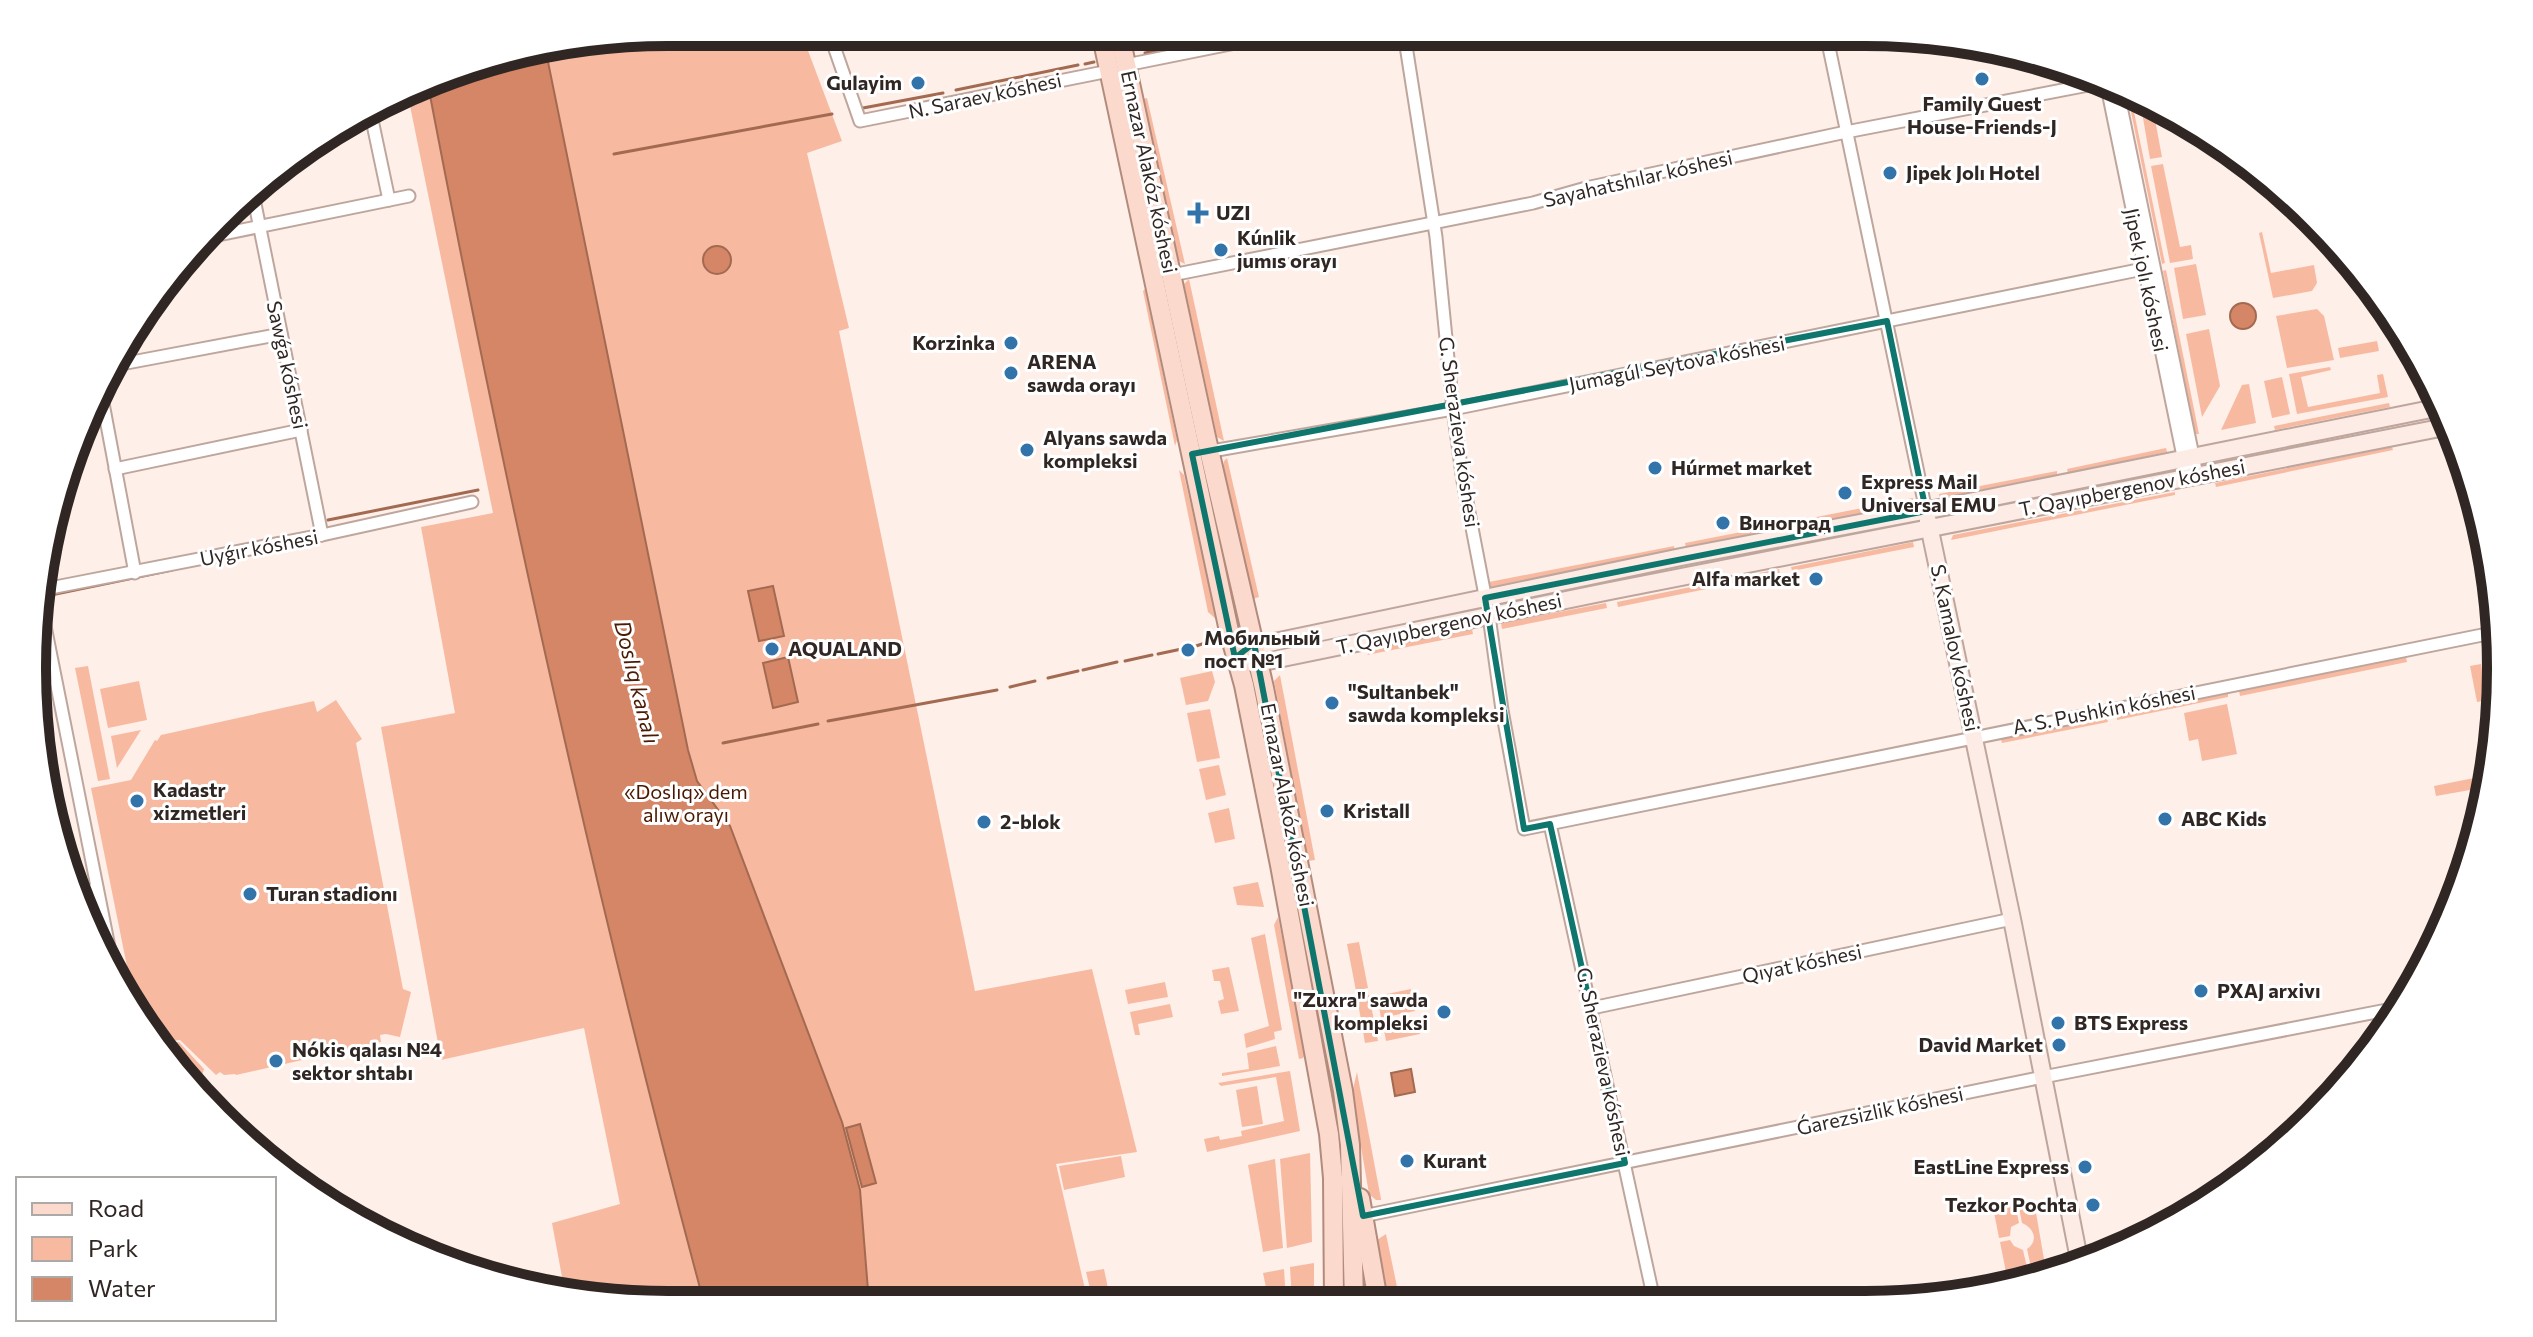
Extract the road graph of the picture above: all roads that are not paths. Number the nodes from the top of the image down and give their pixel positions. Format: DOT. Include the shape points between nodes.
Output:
graph roads {
  1 [pos="834,46"];
  2 [pos="1107,46"];
  3 [pos="1118,46"];
  4 [pos="1223,46"];
  5 [pos="1406,46"];
  6 [pos="1829,46"];
  7 [pos="1117,68"];
  8 [pos="2084,86"];
  9 [pos="2108,95"];
  10 [pos="2120,101"];
  11 [pos="372,121"];
  12 [pos="1846,132"];
  13 [pos="409,196"];
  14 [pos="389,200"];
  15 [pos="255,203"];
  16 [pos="1433,221"];
  17 [pos="260,226"];
  18 [pos="222,234"];
  19 [pos="2143,269"];
  20 [pos="1172,275"];
  21 [pos="1887,321"];
  22 [pos="281,334"];
  23 [pos="126,363"];
  24 [pos="104,407"];
  25 [pos="1453,409"];
  26 [pos="2430,409"];
  27 [pos="2439,428"];
  28 [pos="301,430"];
  29 [pos="1201,452"];
  30 [pos="2188,457"];
  31 [pos="115,469"];
  32 [pos="2192,476"];
  33 [pos="472,502"];
  34 [pos="1926,511"];
  35 [pos="1930,528"];
  36 [pos="322,535"];
  37 [pos="135,573"];
  38 [pos="51,588"];
  39 [pos="1485,598"];
  40 [pos="1489,616"];
  41 [pos="2486,634"];
  42 [pos="47,635"];
  43 [pos="1279,641"];
  44 [pos="1257,655"];
  45 [pos="1235,658"];
  46 [pos="1285,658"];
  47 [pos="1974,736"];
  48 [pos="1550,824"];
  49 [pos="1524,829"];
  50 [pos="97,889"];
  51 [pos="87,891"];
  52 [pos="2012,919"];
  53 [pos="107,937"];
  54 [pos="1309,966"];
  55 [pos="1592,1008"];
  56 [pos="2384,1010"];
  57 [pos="2043,1077"];
  58 [pos="1350,1145"];
  59 [pos="1625,1163"];
  60 [pos="1363,1216"];
  61 [pos="1352,1237"];
  62 [pos="2078,1253"];
  63 [pos="1334,1291"];
  64 [pos="1354,1291"];
  65 [pos="1376,1291"];
  66 [pos="1652,1291"];
  1 -- 7 [label="street, N. Saraev kóshesi" via="860,121"];
  2 -- 7 [label="main road, Ernazar Alakóz kóshesi"];
  3 -- 7 [label="main road, Ernazar Alakóz kóshesi"];
  4 -- 7 [label="street, N. Saraev kóshesi"];
  5 -- 16 [label="street, G. Sherazieva kóshesi"];
  6 -- 12 [label="street, S. Kamalov kóshesi"];
  7 -- 20 [label="main road, Ernazar Alakóz kóshesi"];
  7 -- 29 [label="main road, Ernazar Alakóz kóshesi"];
  8 -- 12 [label="street, Sayahatshılar kóshesi"];
  9 -- 19 [label="street, Jipek jolı kóshesi"];
  10 -- 30 [label="street, Jipek jolı kóshesi"];
  11 -- 14 [label="street"];
  12 -- 16 [label="street, Sayahatshılar kóshesi"];
  12 -- 21 [label="street, S. Kamalov kóshesi"];
  13 -- 14 [label="street"];
  14 -- 17 [label="street"];
  15 -- 17 [label="street, Sawǵa kóshesi"];
  16 -- 20 [label="street, Sayahatshılar kóshesi"];
  16 -- 25 [label="street, G. Sherazieva kóshesi"];
  17 -- 18 [label="street"];
  17 -- 22 [label="street, Sawǵa kóshesi"];
  19 -- 21 [label="street, Jumagúl Seytova kóshesi"];
  19 -- 30 [label="street, Jipek jolı kóshesi"];
  20 -- 29 [label="main road, Ernazar Alakóz kóshesi"];
  21 -- 25 [label="street, Jumagúl Seytova kóshesi"];
  21 -- 34 [label="street, S. Kamalov kóshesi"];
  22 -- 23 [label="street"];
  22 -- 28 [label="street, Sawǵa kóshesi"];
  24 -- 31 [label="street"];
  25 -- 29 [label="street, Jumagúl Seytova kóshesi"];
  25 -- 39 [label="street, G. Sherazieva kóshesi"];
  26 -- 30 [label="main road, T. Qayıpbergenov kóshesi"];
  27 -- 32 [label="main road, T. Qayıpbergenov kóshesi"];
  28 -- 31 [label="street"];
  28 -- 36 [label="street, Sawǵa kóshesi"];
  29 -- 44 [label="main road, Ernazar Alakóz kóshesi"];
  29 -- 45 [label="main road, Ernazar Alakóz kóshesi"];
  30 -- 32 [label="street, Jipek jolı kóshesi"];
  30 -- 34 [label="main road, T. Qayıpbergenov kóshesi"];
  31 -- 37 [label="street"];
  32 -- 35 [label="main road, T. Qayıpbergenov kóshesi"];
  33 -- 36 [label="street, Uyǵır kóshesi"];
  34 -- 35 [label="main road, S. Kamalov kóshesi"];
  34 -- 39 [label="main road, T. Qayıpbergenov kóshesi"];
  35 -- 40 [label="main road, T. Qayıpbergenov kóshesi"];
  35 -- 47 [label="main road, S. Kamalov kóshesi"];
  36 -- 37 [label="street, Uyǵır kóshesi"];
  37 -- 38 [label="street, Uyǵır kóshesi"];
  39 -- 40 [label="street, G. Sherazieva kóshesi"];
  39 -- 43 [label="main road, T. Qayıpbergenov kóshesi"];
  40 -- 46 [label="main road, T. Qayıpbergenov kóshesi"];
  40 -- 49 [label="street, G. Sherazieva kóshesi"];
  41 -- 47 [label="street, A. S. Pushkin kóshesi"];
  42 -- 50 [label="street"];
  43 -- 44 [label="main road, T. Qayıpbergenov kóshesi"];
  43 -- 46 [label="main road" via="1276,651"];
  44 -- 45 [label="main road, T. Qayıpbergenov kóshesi"];
  44 -- 46 [label="main road, T. Qayıpbergenov kóshesi"];
  44 -- 54 [label="main road, Ernazar Alakóz kóshesi"];
  45 -- 54 [label="main road, Ernazar Alakóz kóshesi"];
  47 -- 48 [label="street, A. S. Pushkin kóshesi"];
  47 -- 52 [label="main road, S. Kamalov kóshesi"];
  48 -- 49 [label="street, A. S. Pushkin kóshesi"];
  48 -- 55 [label="street, G. Sherazieva kóshesi"];
  50 -- 51 [label="street"];
  50 -- 53 [label="street"];
  52 -- 55 [label="street, Qıyat kóshesi"];
  52 -- 57 [label="main road, S. Kamalov kóshesi"];
  54 -- 58 [label="main road, Ernazar Alakóz kóshesi" via="1343,1091"];
  54 -- 63 [label="main road, Ernazar Alakóz kóshesi" via="1333,1178"];
  55 -- 59 [label="street, G. Sherazieva kóshesi"];
  56 -- 57 [label="street, Ǵarezsizlik kóshesi"];
  57 -- 59 [label="street, Ǵarezsizlik kóshesi"];
  57 -- 62 [label="main road, S. Kamalov kóshesi"];
  58 -- 60 [label="main road"];
  58 -- 61 [label="main road, Ernazar Alakóz kóshesi"];
  59 -- 60 [label="street, Ǵarezsizlik kóshesi"];
  59 -- 66 [label="street, G. Sherazieva kóshesi"];
  60 -- 61 [label="street"];
  60 -- 65 [label="main road"];
  61 -- 64 [label="main road, Ernazar Alakóz kóshesi"];
}
